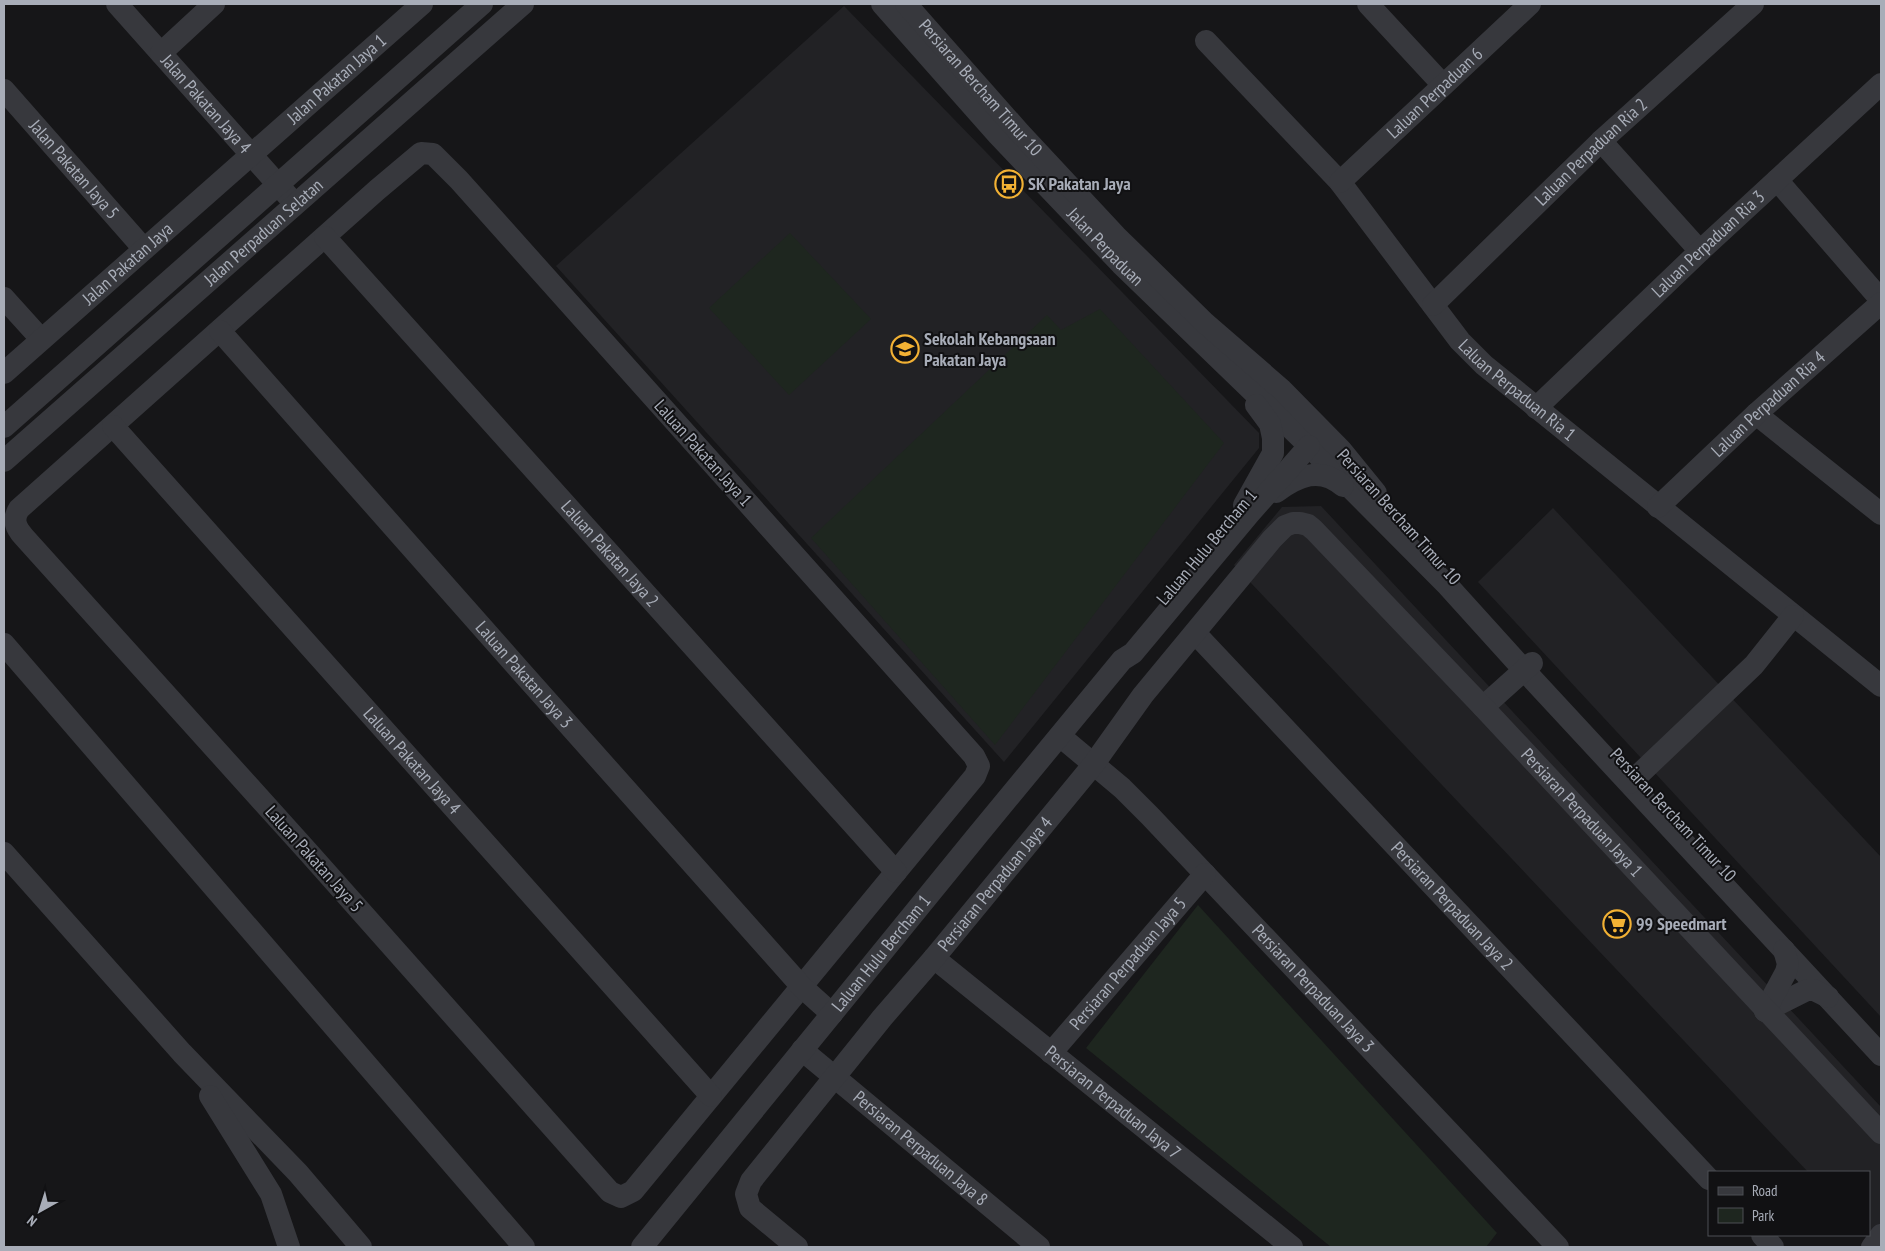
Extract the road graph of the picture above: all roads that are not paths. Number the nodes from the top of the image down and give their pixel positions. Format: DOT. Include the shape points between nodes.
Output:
graph roads {
  1 [pos="116,4"];
  2 [pos="214,4"];
  3 [pos="422,4"];
  4 [pos="482,4"];
  5 [pos="523,4"];
  6 [pos="882,4"];
  7 [pos="1368,4"];
  8 [pos="1530,4"];
  9 [pos="1753,4"];
  10 [pos="902,10"];
  11 [pos="1206,41"];
  12 [pos="160,53"];
  13 [pos="1881,84"];
  14 [pos="1443,85"];
  15 [pos="4,90"];
  16 [pos="1601,141"];
  17 [pos="251,155"];
  18 [pos="1777,180"];
  19 [pos="1340,182"];
  20 [pos="278,185"];
  21 [pos="295,205"];
  22 [pos="325,237"];
  23 [pos="144,250"];
  24 [pos="1700,251"];
  25 [pos="4,298"];
  26 [pos="1881,301"];
  27 [pos="1433,305"];
  28 [pos="220,330"];
  29 [pos="1203,334"];
  30 [pos="41,339"];
  31 [pos="4,373"];
  32 [pos="1536,408"];
  33 [pos="1756,414"];
  34 [pos="113,426"];
  35 [pos="4,427"];
  36 [pos="1306,439"];
  37 [pos="4,461"];
  38 [pos="1361,477"];
  39 [pos="1658,507"];
  40 [pos="1247,509"];
  41 [pos="1881,514"];
  42 [pos="1397,533"];
  43 [pos="24,537"];
  44 [pos="1272,539"];
  45 [pos="1793,616"];
  46 [pos="1195,633"];
  47 [pos="4,644"];
  48 [pos="1528,667"];
  49 [pos="1881,686"];
  50 [pos="1483,707"];
  51 [pos="1060,736"];
  52 [pos="1093,765"];
  53 [pos="1633,780"];
  54 [pos="4,853"];
  55 [pos="896,872"];
  56 [pos="1205,874"];
  57 [pos="1784,950"];
  58 [pos="934,958"];
  59 [pos="802,987"];
  60 [pos="1828,997"];
  61 [pos="1766,1011"];
  62 [pos="832,1014"];
  63 [pos="1881,1041"];
  64 [pos="802,1050"];
  65 [pos="182,1052"];
  66 [pos="1051,1053"];
  67 [pos="1881,1055"];
  68 [pos="835,1077"];
  69 [pos="711,1096"];
  70 [pos="1881,1133"];
  71 [pos="298,1174"];
  72 [pos="1708,1177"];
  73 [pos="271,1194"];
  74 [pos="1881,1235"];
  75 [pos="1763,1236"];
  76 [pos="1545,1243"];
  77 [pos="289,1247"];
  78 [pos="361,1247"];
  79 [pos="524,1247"];
  80 [pos="642,1247"];
  81 [pos="797,1247"];
  82 [pos="1039,1247"];
  83 [pos="1292,1247"];
  84 [pos="1774,1247"];
  85 [pos="1872,1247"];
  1 -- 12 [label="street, Jalan Pakatan Jaya 4"];
  2 -- 12 [label="street"];
  3 -- 17 [label="street, Jalan Pakatan Jaya 1"];
  4 -- 20 [label="street, Jalan Perpaduan Selatan"];
  5 -- 21 [label="street, Jalan Perpaduan Selatan"];
  6 -- 10 [label="street, Jalan Perpaduan"];
  7 -- 14 [label="street"];
  8 -- 14 [label="street, Laluan Perpaduan 6"];
  9 -- 16 [label="street, Laluan Perpaduan Ria 2"];
  10 -- 29 [label="street, Jalan Perpaduan" via="1018,156 1121,264"];
  11 -- 19 [label="street, Laluan Perpaduan Ria 1"];
  12 -- 17 [label="street, Jalan Pakatan Jaya 4"];
  13 -- 18 [label="street, Laluan Perpaduan Ria 3"];
  14 -- 19 [label="street, Laluan Perpaduan 6"];
  15 -- 23 [label="street, Jalan Pakatan Jaya 5"];
  16 -- 24 [label="street"];
  16 -- 27 [label="street, Laluan Perpaduan Ria 2"];
  17 -- 20 [label="street, Jalan Pakatan Jaya 4"];
  17 -- 23 [label="street, Jalan Pakatan Jaya"];
  18 -- 24 [label="street, Laluan Perpaduan Ria 3"];
  18 -- 26 [label="street"];
  19 -- 27 [label="street, Laluan Perpaduan Ria 1"];
  20 -- 21 [label="street, Jalan Pakatan Jaya 4"];
  20 -- 35 [label="street, Jalan Perpaduan Selatan"];
  21 -- 37 [label="street, Jalan Perpaduan Selatan"];
  22 -- 28 [label="street, Laluan Pakatan Jaya 1"];
  22 -- 55 [label="street, Laluan Pakatan Jaya 2"];
  22 -- 55 [label="street, Laluan Pakatan Jaya 1" via="421,153 433,154 459,180 978,760 978,771"];
  23 -- 30 [label="street, Jalan Pakatan Jaya"];
  24 -- 32 [label="street, Laluan Perpaduan Ria 3"];
  25 -- 30 [label="street"];
  26 -- 33 [label="street, Laluan Perpaduan Ria 4"];
  27 -- 32 [label="street, Laluan Perpaduan Ria 1" via="1466,348"];
  28 -- 34 [label="street, Laluan Pakatan Jaya 1"];
  28 -- 59 [label="street, Laluan Pakatan Jaya 3"];
  29 -- 36 [label="street, Jalan Perpaduan"];
  29 -- 38 [label="street, Persiaran Bercham Timur 10" via="1281,389 1341,450"];
  29 -- 40 [label="street" via="1270,424 1272,453"];
  30 -- 31 [label="street, Jalan Pakatan Jaya"];
  32 -- 39 [label="street, Laluan Perpaduan Ria 1"];
  33 -- 39 [label="street, Laluan Perpaduan Ria 4"];
  33 -- 41 [label="street"];
  34 -- 43 [label="street, Laluan Pakatan Jaya 1" via="19,509 16,525"];
  34 -- 69 [label="street, Laluan Pakatan Jaya 4"];
  36 -- 38 [label="street" via="1321,442"];
  36 -- 40 [label="street, Laluan Hulu Bercham 1"];
  36 -- 42 [label="street, Persiaran Bercham Timur 10"];
  38 -- 48 [label="street, Persiaran Bercham Timur 10"];
  39 -- 45 [label="street, Laluan Perpaduan Ria 1"];
  40 -- 42 [label="street" via="1294,479 1320,474 1336,480"];
  40 -- 51 [label="street, Laluan Hulu Bercham 1" via="1134,653 1122,660"];
  42 -- 48 [label="street, Persiaran Bercham Timur 10"];
  43 -- 69 [label="street, Laluan Pakatan Jaya 5" via="615,1195 633,1191"];
  44 -- 46 [label="street, Persiaran Perpaduan Jaya 4"];
  44 -- 50 [label="street, Persiaran Perpaduan Jaya 1" via="1285,526 1308,525"];
  45 -- 49 [label="street, Laluan Perpaduan Ria 1"];
  45 -- 53 [label="street" via="1754,665"];
  46 -- 52 [label="street, Persiaran Perpaduan Jaya 4" via="1143,695"];
  46 -- 72 [label="street, Persiaran Perpaduan Jaya 2"];
  47 -- 79 [label="street"];
  48 -- 50 [label="street"];
  48 -- 53 [label="street, Persiaran Bercham Timur 10"];
  50 -- 61 [label="street, Persiaran Perpaduan Jaya 1"];
  51 -- 52 [label="street, Persiaran Perpaduan Jaya 3"];
  51 -- 62 [label="street, Laluan Hulu Bercham 1"];
  52 -- 56 [label="street, Persiaran Perpaduan Jaya 3" via="1122,788"];
  52 -- 58 [label="street, Persiaran Perpaduan Jaya 4"];
  53 -- 57 [label="street, Persiaran Bercham Timur 10"];
  53 -- 63 [label="street, Persiaran Bercham Timur 10"];
  54 -- 65 [label="street"];
  55 -- 59 [label="street, Laluan Pakatan Jaya 1"];
  56 -- 66 [label="street, Persiaran Perpaduan Jaya 5"];
  56 -- 76 [label="street, Persiaran Perpaduan Jaya 3"];
  57 -- 60 [label="street, Persiaran Bercham Timur 10"];
  57 -- 61 [label="street" via="1788,964 1786,972"];
  58 -- 66 [label="street, Persiaran Perpaduan Jaya 7"];
  58 -- 68 [label="street, Persiaran Perpaduan Jaya 4"];
  59 -- 62 [label="street, Laluan Pakatan Jaya 3"];
  59 -- 69 [label="street, Laluan Pakatan Jaya 1"];
  60 -- 61 [label="street" via="1807,990"];
  60 -- 67 [label="street, Persiaran Bercham Timur 10"];
  61 -- 70 [label="street, Persiaran Perpaduan Jaya 1"];
  62 -- 64 [label="street, Laluan Hulu Bercham 1"];
  64 -- 68 [label="street, Persiaran Perpaduan Jaya 8"];
  64 -- 80 [label="street, Laluan Hulu Bercham 1"];
  65 -- 71 [label="street"];
  65 -- 73 [label="street"];
  66 -- 83 [label="street, Persiaran Perpaduan Jaya 7"];
  68 -- 81 [label="street, Persiaran Perpaduan Jaya 4" via="748,1187 750,1208"];
  68 -- 82 [label="street, Persiaran Perpaduan Jaya 8"];
  71 -- 73 [label="street"];
  71 -- 78 [label="street"];
  73 -- 77 [label="street"];
  74 -- 85 [label="street"];
  75 -- 84 [label="street"];
}
